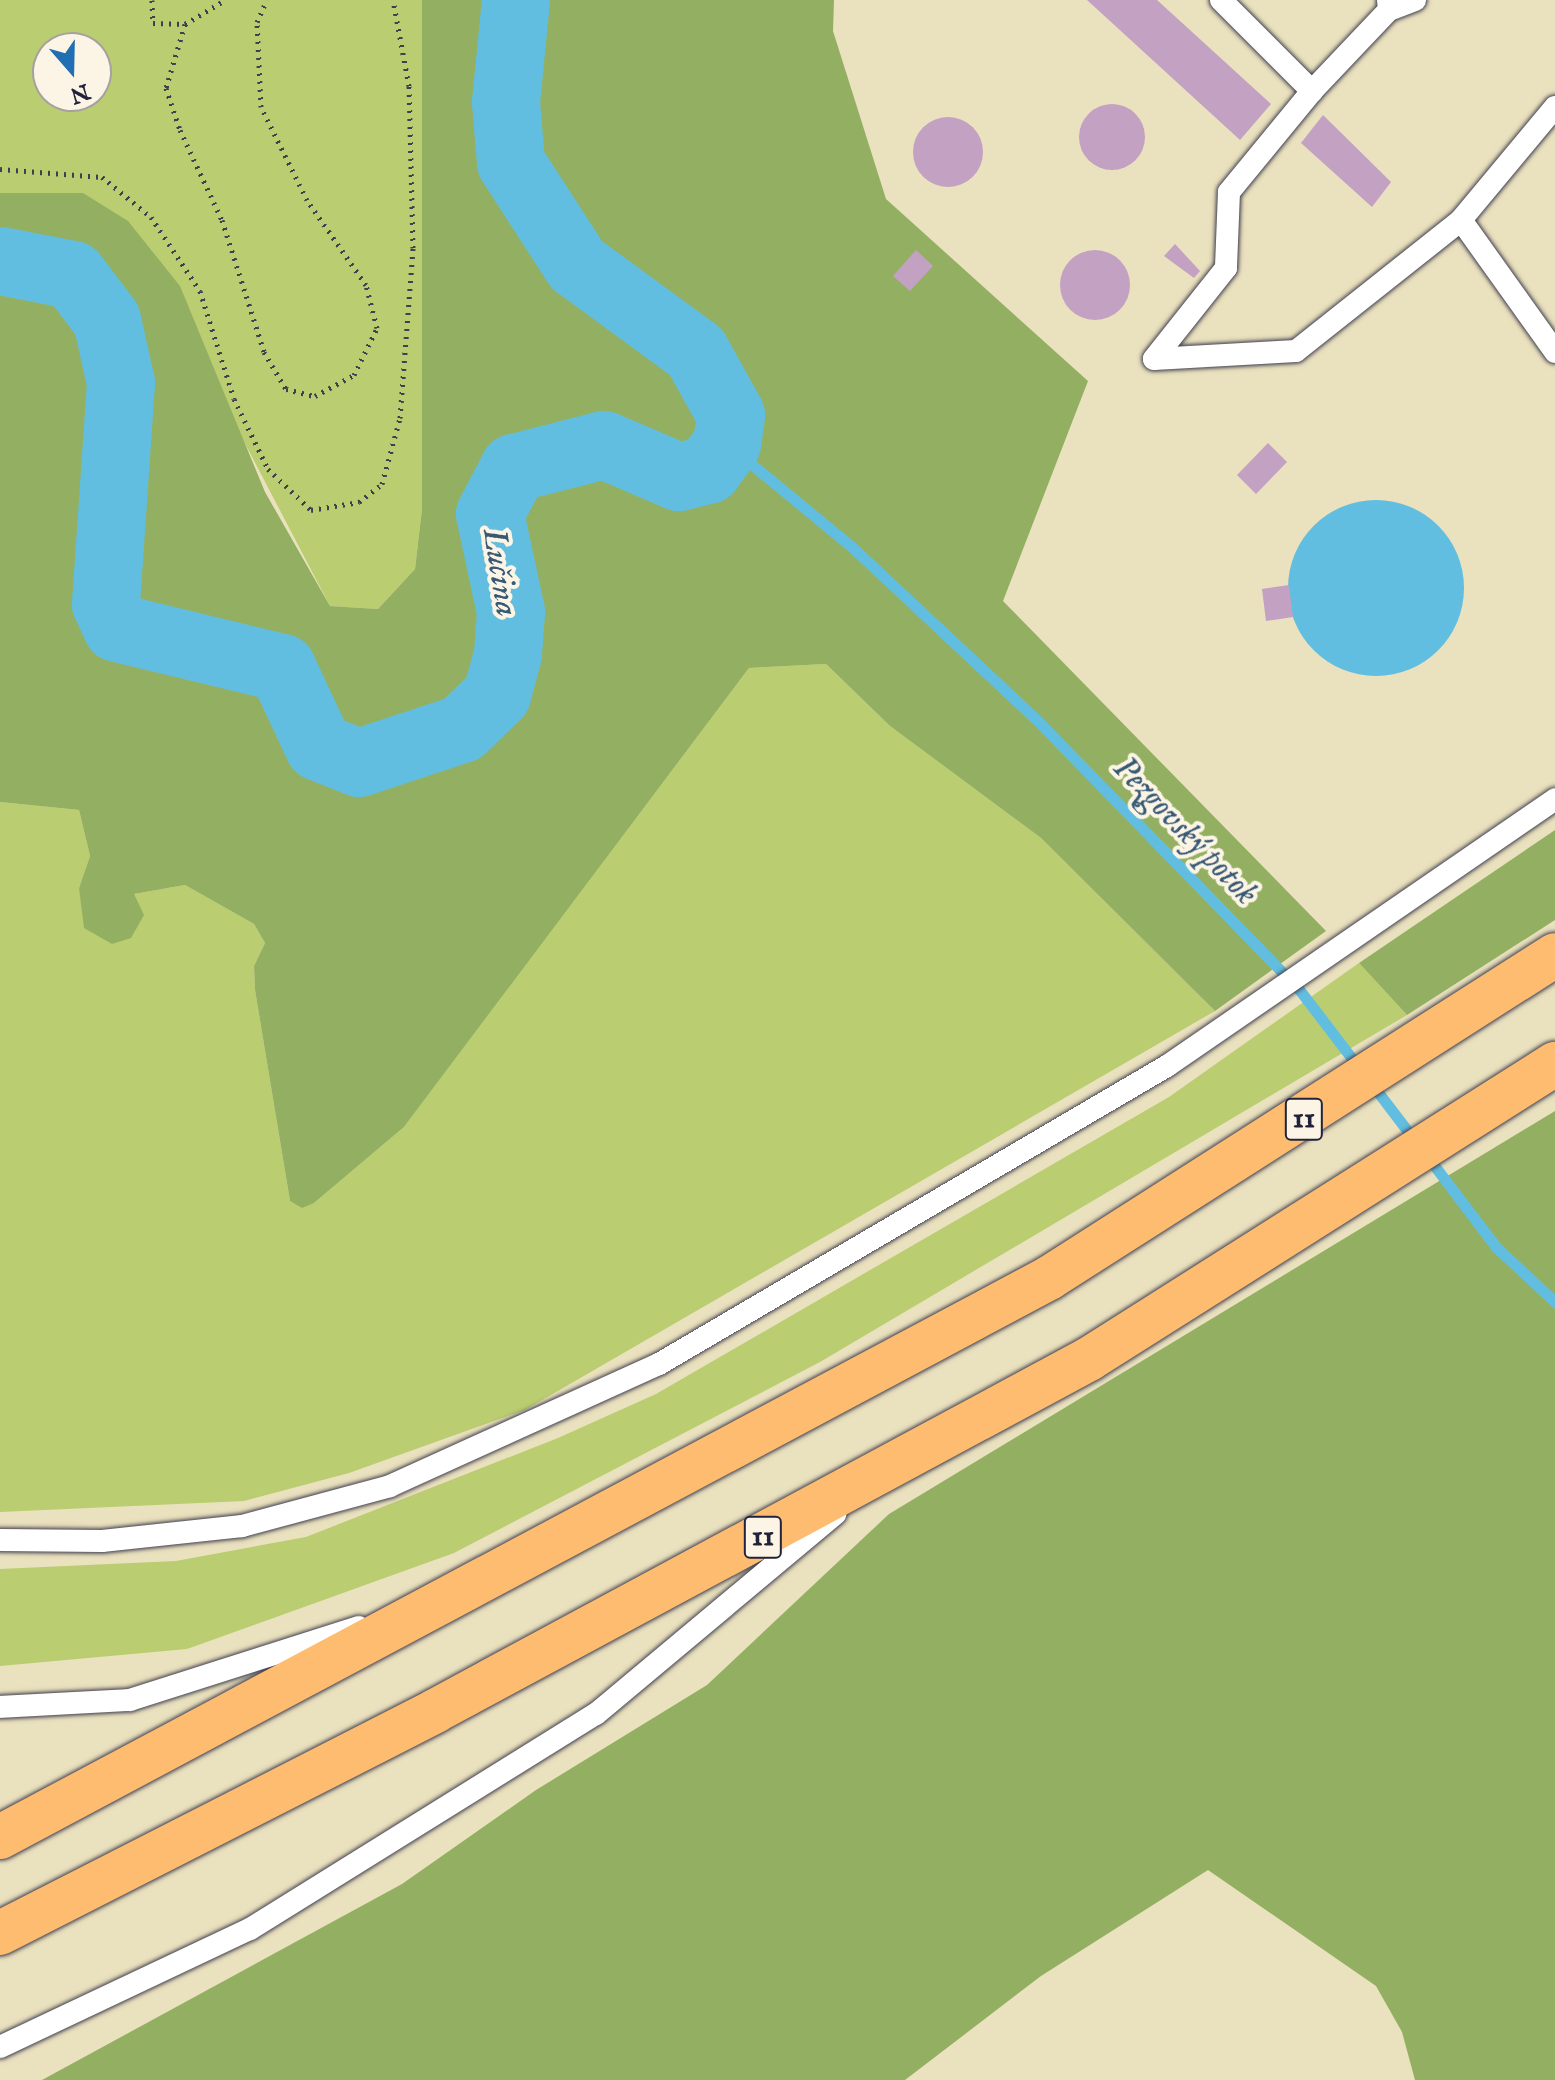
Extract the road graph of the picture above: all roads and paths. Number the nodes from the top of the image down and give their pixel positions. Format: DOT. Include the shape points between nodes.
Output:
graph roads {
  1 [pos="152,0"];
  2 [pos="225,0"];
  3 [pos="267,0"];
  4 [pos="393,0"];
  5 [pos="1221,0"];
  6 [pos="1415,0"];
  7 [pos="1389,5"];
  8 [pos="185,24"];
  9 [pos="1312,91"];
  10 [pos="1555,107"];
  11 [pos="0,169"];
  12 [pos="1461,220"];
  13 [pos="1555,352"];
  14 [pos="1555,799"];
  15 [pos="1555,955"];
  16 [pos="1555,1064"];
  17 [pos="886,1471"];
  18 [pos="0,1540"];
  19 [pos="459,1595"];
  20 [pos="0,1707"];
  21 [pos="0,1837"];
  22 [pos="0,1933"];
  23 [pos="0,2047"];
  1 -- 8 [label="path" via="153,23"];
  2 -- 8 [label="path"];
  3 -- 8 [label="path" via="257,22 261,107 307,200 366,285 377,328 354,375 315,396 286,389 264,352 222,220 180,130 166,88"];
  4 -- 11 [label="path" via="409,86 413,248 400,418 382,484 359,502 311,510 268,469 234,399 200,291 151,217 102,177"];
  5 -- 9 [label="lane"];
  6 -- 7 [label="lane"];
  7 -- 9 [label="lane"];
  9 -- 12 [label="lane" via="1229,192 1226,268 1154,359 1296,351"];
  10 -- 12 [label="lane"];
  12 -- 13 [label="lane"];
  14 -- 18 [label="lane" via="1167,1066 645,1371 390,1486 242,1526 102,1541"];
  15 -- 19 [label="highway, 11" via="1049,1278"];
  16 -- 17 [label="highway, 11" via="1102,1351"];
  17 -- 22 [label="highway, 11"];
  17 -- 23 [label="lane" via="596,1714 250,1929"];
  19 -- 20 [label="lane" via="130,1700"];
  19 -- 21 [label="highway, 11"];
}
